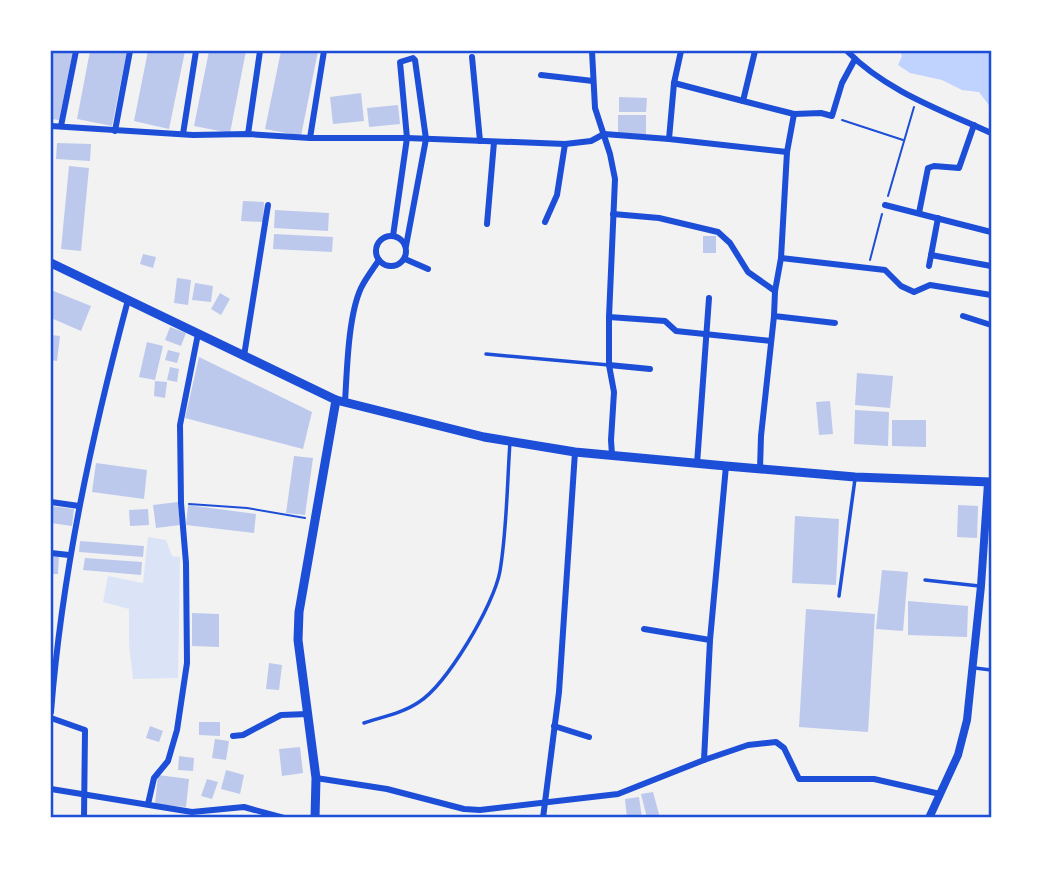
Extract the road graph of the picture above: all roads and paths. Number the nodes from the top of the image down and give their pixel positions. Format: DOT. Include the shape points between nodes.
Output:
graph roads {
  1 [pos="76,51"];
  2 [pos="130,51"];
  3 [pos="196,51"];
  4 [pos="260,51"];
  5 [pos="324,51"];
  6 [pos="592,51"];
  7 [pos="681,51"];
  8 [pos="755,51"];
  9 [pos="847,51"];
  10 [pos="860,51"];
  11 [pos="472,57"];
  12 [pos="855,59"];
  13 [pos="541,75"];
  14 [pos="593,81"];
  15 [pos="674,83"];
  16 [pos="916,99"];
  17 [pos="743,101"];
  18 [pos="794,114"];
  19 [pos="841,120"];
  20 [pos="974,125"];
  21 [pos="51,126"];
  22 [pos="61,127"];
  23 [pos="115,131"];
  24 [pos="991,133"];
  25 [pos="183,134"];
  26 [pos="248,134"];
  27 [pos="604,134"];
  28 [pos="310,138"];
  29 [pos="407,138"];
  30 [pos="426,139"];
  31 [pos="669,139"];
  32 [pos="903,140"];
  33 [pos="480,141"];
  34 [pos="494,142"];
  35 [pos="565,144"];
  36 [pos="787,152"];
  37 [pos="268,205"];
  38 [pos="885,205"];
  39 [pos="919,213"];
  40 [pos="613,214"];
  41 [pos="938,218"];
  42 [pos="545,222"];
  43 [pos="486,224"];
  44 [pos="991,232"];
  45 [pos="393,236"];
  46 [pos="406,246"];
  47 [pos="931,255"];
  48 [pos="781,258"];
  49 [pos="405,259"];
  50 [pos="379,260"];
  51 [pos="51,263"];
  52 [pos="929,266"];
  53 [pos="991,266"];
  54 [pos="868,268"];
  55 [pos="428,269"];
  56 [pos="775,291"];
  57 [pos="991,295"];
  58 [pos="709,298"];
  59 [pos="128,300"];
  60 [pos="774,316"];
  61 [pos="963,316"];
  62 [pos="609,317"];
  63 [pos="835,323"];
  64 [pos="991,325"];
  65 [pos="198,334"];
  66 [pos="706,334"];
  67 [pos="771,341"];
  68 [pos="486,354"];
  69 [pos="244,356"];
  70 [pos="609,365"];
  71 [pos="650,369"];
  72 [pos="341,401"];
  73 [pos="510,442"];
  74 [pos="575,452"];
  75 [pos="612,455"];
  76 [pos="697,464"];
  77 [pos="726,466"];
  78 [pos="761,469"];
  79 [pos="855,477"];
  80 [pos="990,482"];
  81 [pos="51,502"];
  82 [pos="181,503"];
  83 [pos="79,506"];
  84 [pos="316,520"];
  85 [pos="51,553"];
  86 [pos="69,555"];
  87 [pos="925,580"];
  88 [pos="981,586"];
  89 [pos="839,596"];
  90 [pos="644,629"];
  91 [pos="710,640"];
  92 [pos="973,668"];
  93 [pos="991,670"];
  94 [pos="52,675"];
  95 [pos="51,712"];
  96 [pos="308,714"];
  97 [pos="51,718"];
  98 [pos="364,723"];
  99 [pos="554,726"];
  100 [pos="233,736"];
  101 [pos="589,737"];
  102 [pos="704,760"];
  103 [pos="316,778"];
  104 [pos="51,789"];
  105 [pos="940,794"];
  106 [pos="83,795"];
  107 [pos="544,803"];
  108 [pos="148,804"];
  109 [pos="84,818"];
  110 [pos="284,818"];
  111 [pos="315,818"];
  112 [pos="542,818"];
  113 [pos="929,818"];
  1 -- 22 [label="street"];
  2 -- 23 [label="street"];
  3 -- 25 [label="street"];
  4 -- 26 [label="street"];
  5 -- 28 [label="street"];
  6 -- 14 [label="street"];
  7 -- 15 [label="street"];
  8 -- 17 [label="street"];
  9 -- 12 [label="street"];
  10 -- 12 [label="lane"];
  11 -- 33 [label="street"];
  12 -- 16 [label="street"];
  12 -- 18 [label="street" via="832,116"];
  13 -- 14 [label="street"];
  14 -- 27 [label="street" via="595,108"];
  15 -- 17 [label="street"];
  15 -- 31 [label="street"];
  16 -- 20 [label="street"];
  16 -- 32 [label="path"];
  17 -- 18 [label="street"];
  18 -- 36 [label="street"];
  19 -- 32 [label="path"];
  20 -- 24 [label="street"];
  20 -- 39 [label="street" via="959,168 928,168"];
  21 -- 22 [label="street"];
  22 -- 23 [label="street"];
  23 -- 25 [label="street"];
  25 -- 26 [label="street"];
  26 -- 28 [label="street"];
  27 -- 31 [label="street"];
  27 -- 35 [label="street" via="591,141"];
  27 -- 40 [label="street" via="615,179"];
  28 -- 29 [label="street"];
  29 -- 30 [label="street"];
  29 -- 30 [label="street" via="400,62 413,58"];
  29 -- 45 [label="street"];
  30 -- 33 [label="street"];
  30 -- 46 [label="street"];
  31 -- 36 [label="street"];
  32 -- 38 [label="path"];
  33 -- 34 [label="street"];
  34 -- 35 [label="street"];
  34 -- 43 [label="street"];
  35 -- 42 [label="street" via="556,195"];
  36 -- 48 [label="street"];
  37 -- 69 [label="street"];
  38 -- 39 [label="street"];
  38 -- 54 [label="path"];
  39 -- 41 [label="street"];
  40 -- 56 [label="street" via="718,232 748,272"];
  40 -- 62 [label="street"];
  41 -- 44 [label="street"];
  41 -- 47 [label="street"];
  45 -- 46 [label="street"];
  45 -- 50 [label="street" via="377,245"];
  46 -- 49 [label="street"];
  47 -- 52 [label="street"];
  47 -- 53 [label="street"];
  48 -- 54 [label="street"];
  48 -- 56 [label="street"];
  49 -- 50 [label="street" via="392,266"];
  49 -- 55 [label="street"];
  50 -- 72 [label="street" via="356,302"];
  51 -- 59 [label="main road"];
  54 -- 57 [label="street" via="885,270 914,292 930,285"];
  56 -- 60 [label="street"];
  58 -- 66 [label="street"];
  59 -- 65 [label="main road"];
  59 -- 83 [label="street"];
  60 -- 63 [label="street"];
  60 -- 67 [label="street"];
  61 -- 64 [label="street"];
  62 -- 66 [label="street" via="665,321 676,331"];
  62 -- 70 [label="street"];
  65 -- 69 [label="main road"];
  65 -- 82 [label="street" via="180,425"];
  66 -- 67 [label="street"];
  66 -- 76 [label="street"];
  67 -- 78 [label="street"];
  68 -- 70 [label="lane"];
  69 -- 72 [label="main road"];
  70 -- 71 [label="street"];
  70 -- 75 [label="street" via="614,392"];
  72 -- 73 [label="main road"];
  72 -- 84 [label="main road"];
  73 -- 74 [label="main road"];
  73 -- 98 [label="lane" via="500,573 482,614 455,663 427,697"];
  74 -- 75 [label="main road"];
  74 -- 99 [label="street"];
  75 -- 76 [label="main road"];
  76 -- 77 [label="main road"];
  77 -- 78 [label="main road"];
  77 -- 91 [label="street"];
  78 -- 79 [label="main road"];
  79 -- 80 [label="main road"];
  79 -- 89 [label="lane"];
  80 -- 88 [label="street"];
  81 -- 83 [label="street"];
  82 -- 84 [label="path"];
  82 -- 108 [label="street" via="187,663 177,730 168,761 154,778"];
  83 -- 86 [label="street"];
  84 -- 96 [label="main road" via="299,612"];
  85 -- 86 [label="street"];
  86 -- 94 [label="street"];
  87 -- 88 [label="lane"];
  88 -- 92 [label="street"];
  90 -- 91 [label="street"];
  91 -- 102 [label="street"];
  92 -- 93 [label="lane"];
  92 -- 105 [label="street" via="964,737"];
  94 -- 95 [label="street"];
  96 -- 100 [label="street" via="281,715"];
  96 -- 103 [label="main road"];
  97 -- 106 [label="street" via="85,730"];
  99 -- 101 [label="street"];
  99 -- 107 [label="street"];
  102 -- 105 [label="street" via="776,742 784,748 799,779 874,779"];
  102 -- 107 [label="street" via="630,791"];
  103 -- 107 [label="street" via="472,810"];
  103 -- 111 [label="main road"];
  104 -- 106 [label="street"];
  105 -- 113 [label="street"];
  106 -- 108 [label="street"];
  106 -- 109 [label="street"];
  107 -- 112 [label="street"];
  108 -- 110 [label="street" via="192,812 244,807"];
}
